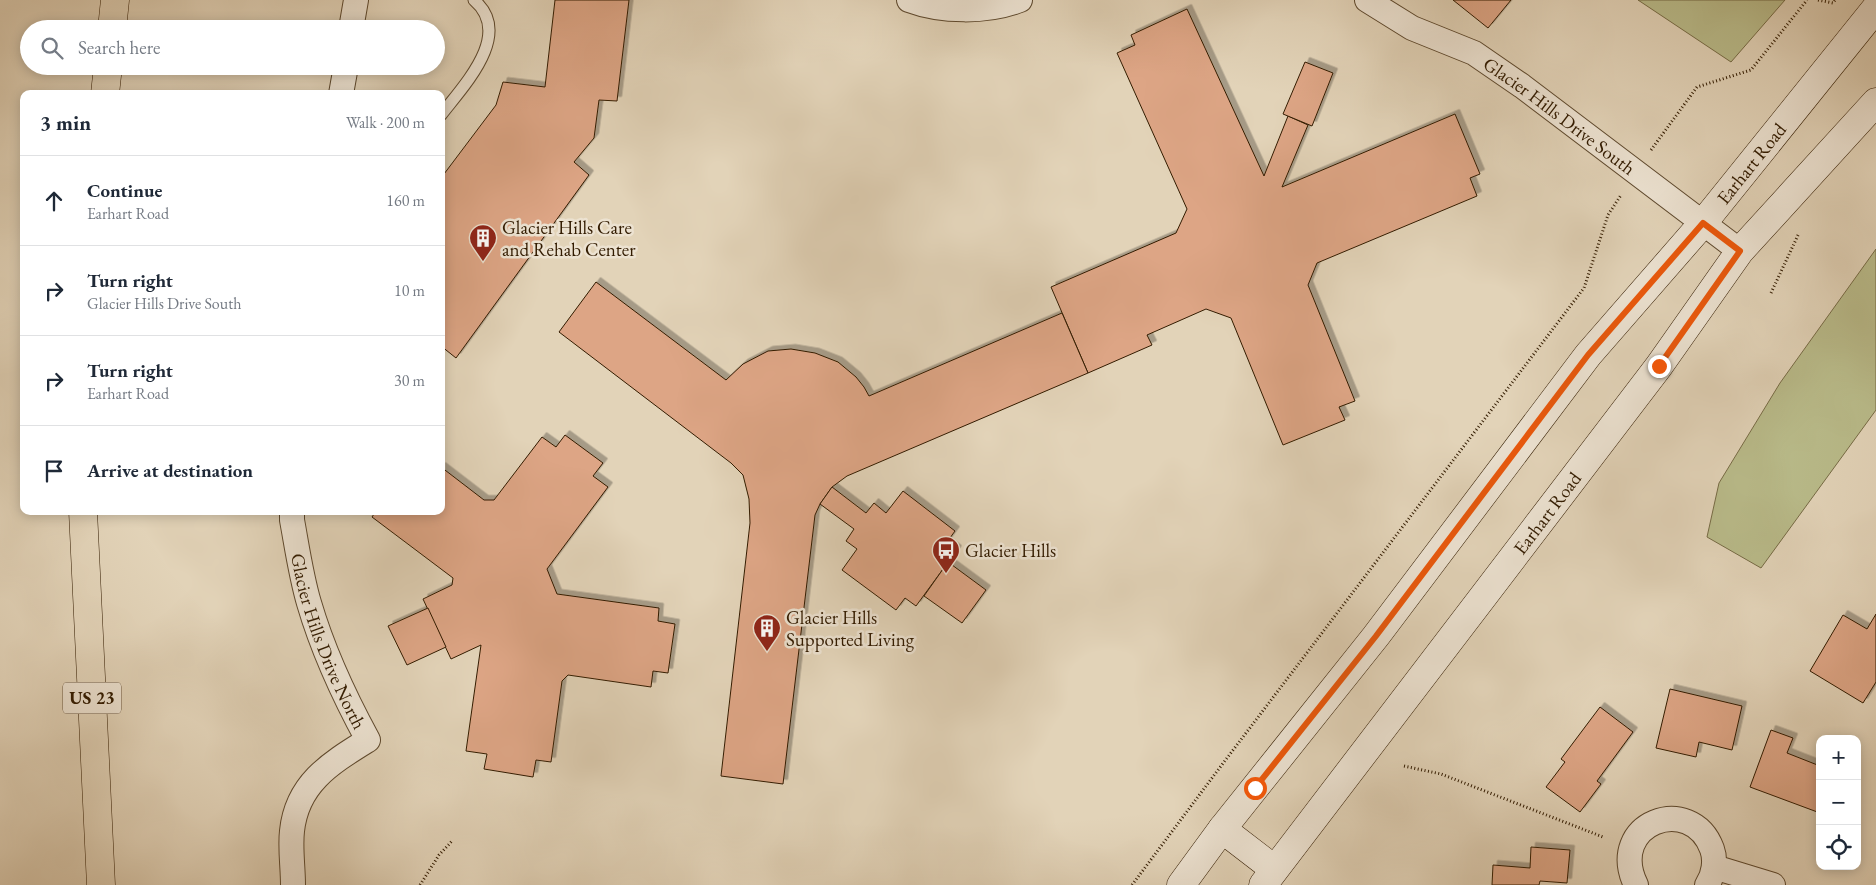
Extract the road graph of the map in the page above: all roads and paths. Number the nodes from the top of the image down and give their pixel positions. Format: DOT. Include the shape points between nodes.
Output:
graph roads {
  1 [pos="115,0"];
  2 [pos="356,0"];
  3 [pos="474,0"];
  4 [pos="908,0"];
  5 [pos="1020,0"];
  6 [pos="1367,0"];
  7 [pos="1807,0"];
  8 [pos="1818,0"];
  9 [pos="1835,0"];
  10 [pos="1876,8"];
  11 [pos="113,20"];
  12 [pos="353,20"];
  13 [pos="107,75"];
  14 [pos="345,75"];
  15 [pos="105,90"];
  16 [pos="343,90"];
  17 [pos="1876,102"];
  18 [pos="445,111"];
  19 [pos="1635,172"];
  20 [pos="1703,223"];
  21 [pos="1801,228"];
  22 [pos="1740,251"];
  23 [pos="1771,293"];
  24 [pos="83,515"];
  25 [pos="292,515"];
  26 [pos="1404,766"];
  27 [pos="1222,829"];
  28 [pos="1603,837"];
  29 [pos="453,840"];
  30 [pos="1710,876"];
  31 [pos="1268,877"];
  32 [pos="101,885"];
  33 [pos="293,885"];
  34 [pos="420,885"];
  35 [pos="1132,885"];
  36 [pos="1181,885"];
  37 [pos="1636,885"];
  38 [pos="1773,885"];
  1 -- 11 [label="highway"];
  2 -- 12 [label="street"];
  3 -- 18 [label="lane" via="490,22 489,37 473,73"];
  4 -- 5 [label="street" via="965,10"];
  6 -- 19 [label="street, Glacier Hills Drive South" via="1412,28 1474,53"];
  7 -- 19 [label="path" via="1751,70 1697,87"];
  8 -- 9 [label="path" via="1833,3"];
  10 -- 20 [label="street, Earhart Road"];
  13 -- 15 [label="highway"];
  14 -- 16 [label="street"];
  17 -- 22 [label="street, Earhart Road"];
  19 -- 20 [label="street, Glacier Hills Drive South"];
  19 -- 35 [label="path" via="1608,215 1584,288"];
  20 -- 22 [label="street, Glacier Hills Drive South"];
  20 -- 27 [label="street, Earhart Road" via="1588,355 1376,636"];
  21 -- 23 [label="path"];
  22 -- 31 [label="street, Earhart Road" via="1659,366"];
  24 -- 32 [label="highway, US 23"];
  25 -- 33 [label="street, Glacier Hills Drive North" via="308,601 329,660 368,740 335,760 299,800 292,831"];
  26 -- 28 [label="path" via="1441,774"];
  27 -- 31 [label="street"];
  27 -- 36 [label="street, Earhart Road"];
  29 -- 34 [label="path"];
  30 -- 37 [label="street" via="1714,853 1709,840 1689,822 1662,820 1650,824 1632,844 1628,857"];
  30 -- 38 [label="street"];
}
